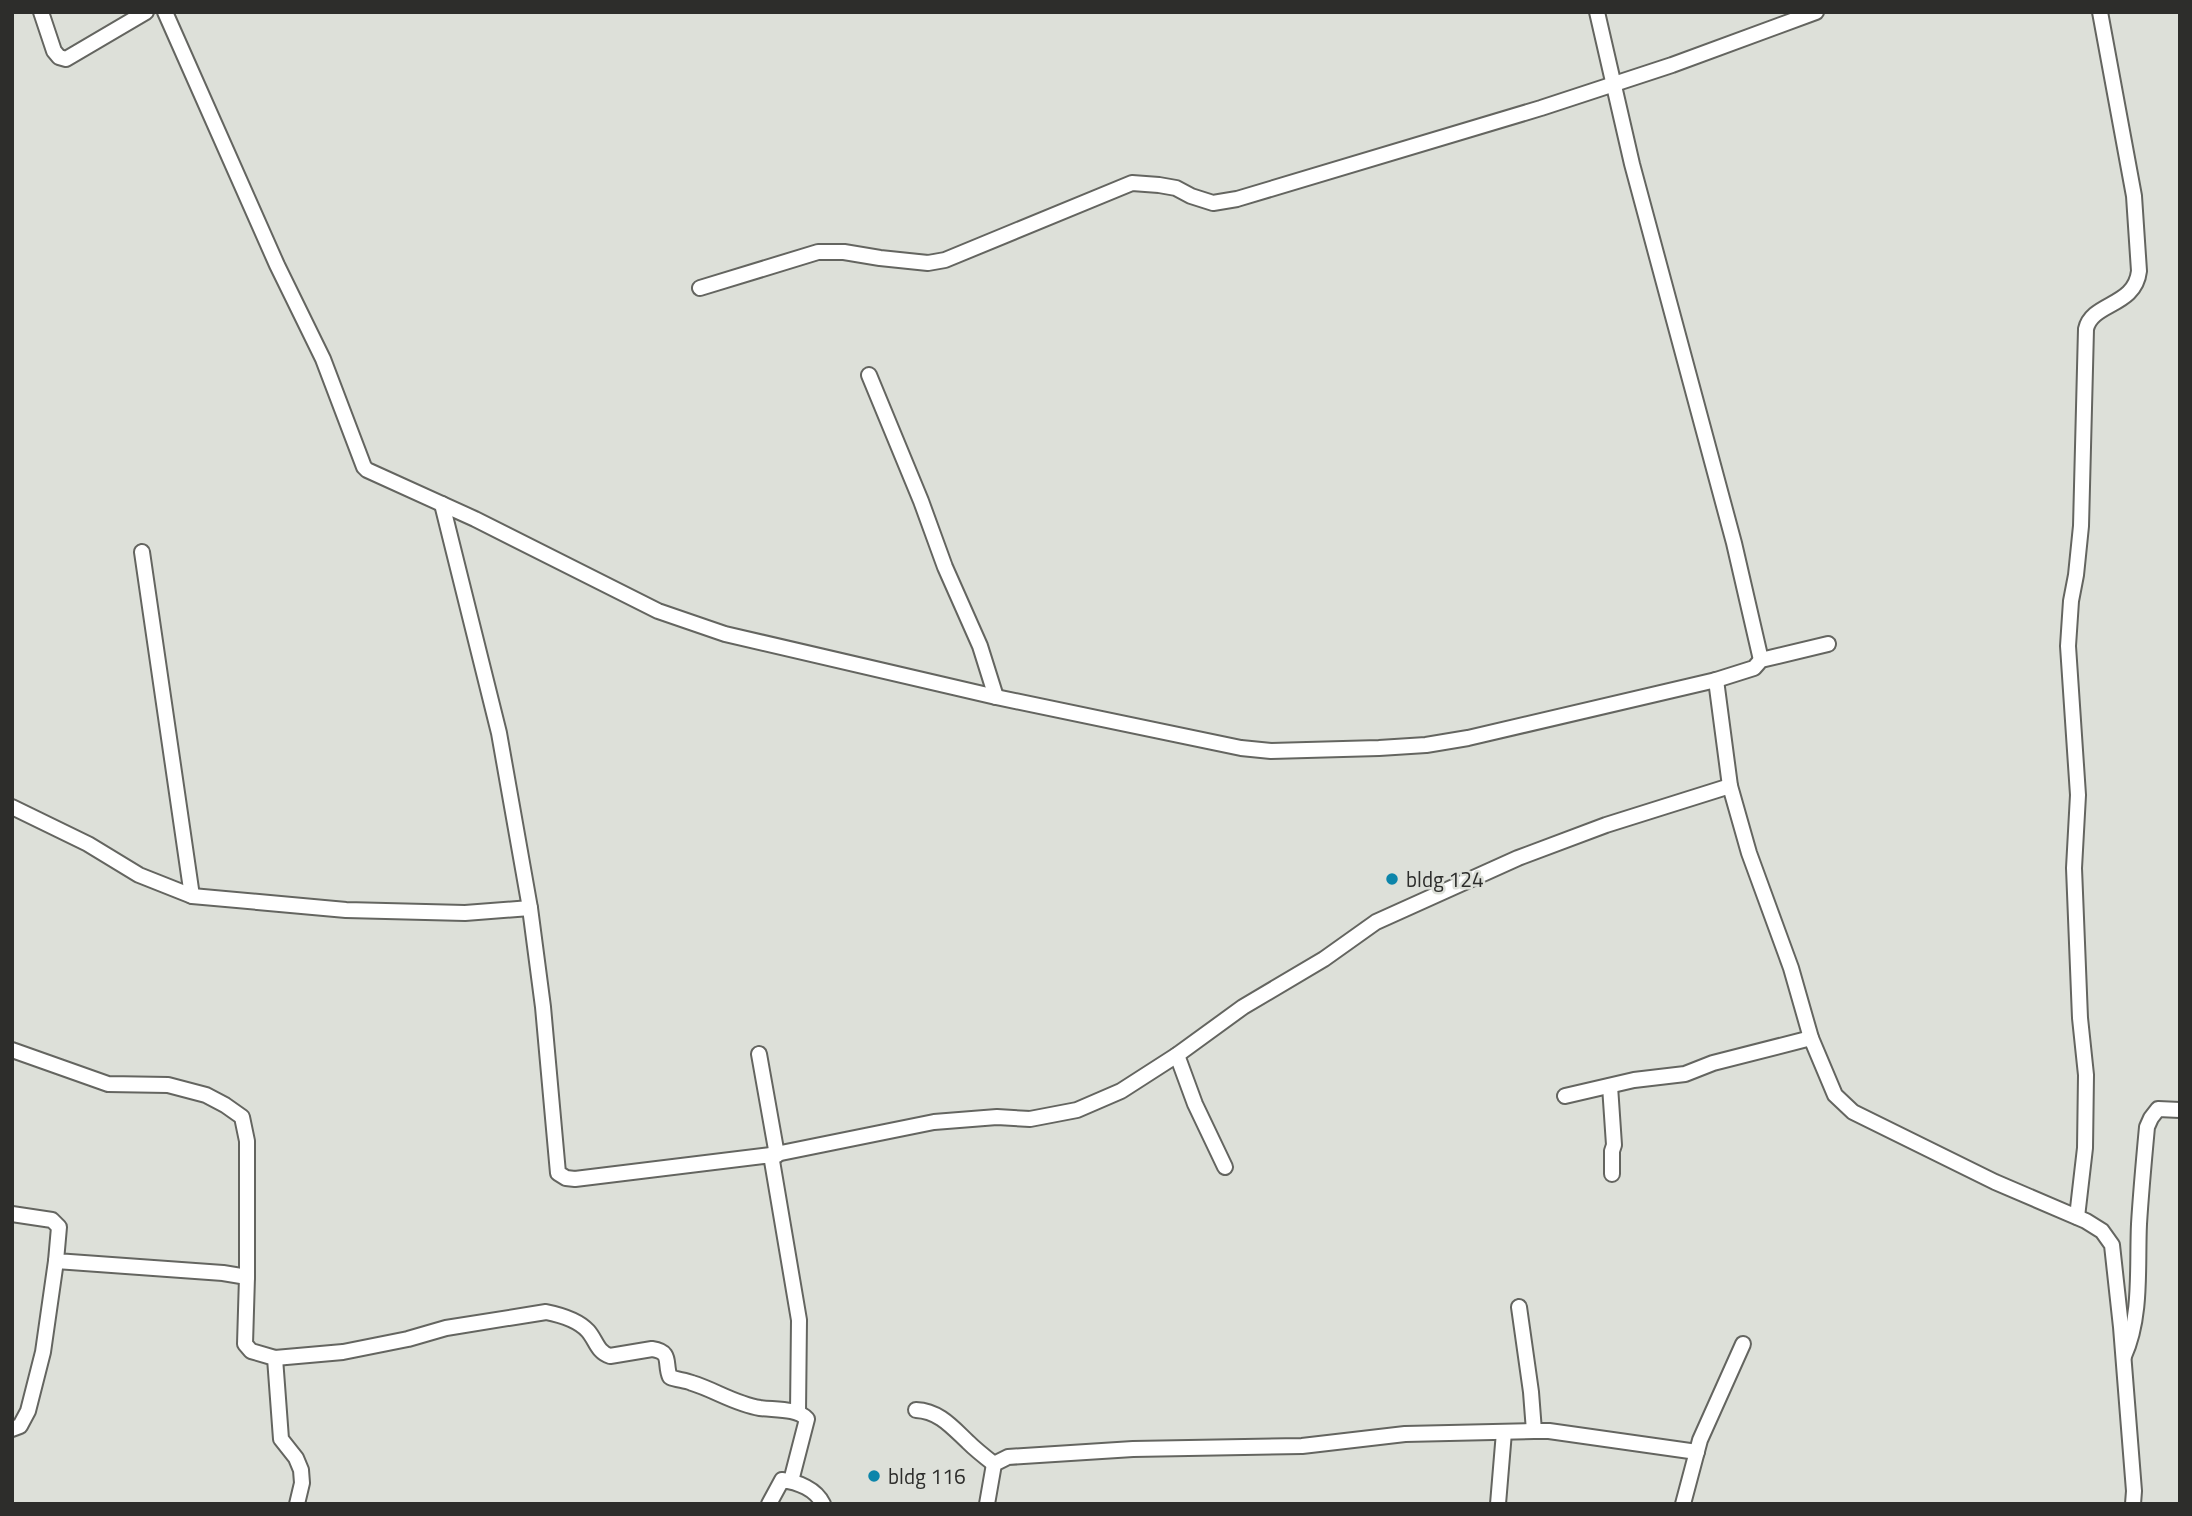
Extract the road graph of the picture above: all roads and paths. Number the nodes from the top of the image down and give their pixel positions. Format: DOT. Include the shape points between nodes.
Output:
graph roads {
  1 [pos="41,12"];
  2 [pos="146,12"];
  3 [pos="165,12"];
  4 [pos="1597,12"];
  5 [pos="1816,12"];
  6 [pos="2101,12"];
  7 [pos="1612,85"];
  8 [pos="699,288"];
  9 [pos="869,375"];
  10 [pos="442,504"];
  11 [pos="142,552"];
  12 [pos="1828,644"];
  13 [pos="1761,660"];
  14 [pos="1716,680"];
  15 [pos="996,697"];
  16 [pos="1731,786"];
  17 [pos="12,807"];
  18 [pos="192,896"];
  19 [pos="530,908"];
  20 [pos="1811,1038"];
  21 [pos="12,1049"];
  22 [pos="759,1054"];
  23 [pos="1177,1055"];
  24 [pos="1609,1086"];
  25 [pos="1565,1096"];
  26 [pos="2180,1110"];
  27 [pos="774,1155"];
  28 [pos="1225,1167"];
  29 [pos="1612,1174"];
  30 [pos="12,1214"];
  31 [pos="2077,1217"];
  32 [pos="57,1261"];
  33 [pos="247,1277"];
  34 [pos="1519,1307"];
  35 [pos="1743,1344"];
  36 [pos="2123,1357"];
  37 [pos="275,1358"];
  38 [pos="916,1410"];
  39 [pos="798,1412"];
  40 [pos="12,1429"];
  41 [pos="1534,1431"];
  42 [pos="1504,1432"];
  43 [pos="1697,1452"];
  44 [pos="994,1464"];
  45 [pos="791,1481"];
  46 [pos="297,1504"];
  47 [pos="769,1504"];
  48 [pos="823,1504"];
  49 [pos="987,1504"];
  50 [pos="1498,1504"];
  51 [pos="1683,1504"];
  52 [pos="2133,1504"];
  1 -- 2 [label="street" via="54,51 66,59"];
  3 -- 10 [label="street" via="332,380 362,463 367,470"];
  4 -- 7 [label="street"];
  5 -- 7 [label="street"];
  6 -- 31 [label="street" via="2134,196 2139,271 2129,293 2089,319 2086,329 2081,526 2068,646 2078,795 2074,868 2086,1075 2085,1148"];
  7 -- 8 [label="street" via="1237,199 1213,203 1176,188 1132,183 945,260 928,263 818,252"];
  7 -- 13 [label="street"];
  9 -- 15 [label="street"];
  10 -- 15 [label="street" via="658,611 725,634"];
  10 -- 19 [label="street" via="499,733"];
  11 -- 18 [label="street"];
  12 -- 13 [label="street"];
  13 -- 14 [label="street" via="1754,668"];
  14 -- 15 [label="street" via="1468,738 1367,749 1241,748"];
  14 -- 16 [label="street"];
  16 -- 20 [label="street"];
  16 -- 23 [label="street" via="1606,824 1376,922"];
  17 -- 18 [label="street" via="139,875"];
  18 -- 19 [label="street" via="346,910 465,913"];
  19 -- 27 [label="street" via="558,1173 575,1179"];
  20 -- 24 [label="street" via="1685,1073"];
  20 -- 31 [label="street" via="1835,1095 1853,1112"];
  21 -- 33 [label="street" via="108,1084 168,1085 206,1095 242,1117 247,1141"];
  22 -- 27 [label="street"];
  23 -- 27 [label="street" via="1121,1091 1053,1116 934,1122"];
  23 -- 28 [label="street"];
  24 -- 25 [label="street"];
  24 -- 29 [label="street"];
  26 -- 36 [label="street" via="2158,1109 2147,1127 2132,1339"];
  27 -- 39 [label="street" via="799,1320"];
  30 -- 32 [label="street" via="52,1220 59,1227"];
  31 -- 36 [label="street" via="2102,1231 2112,1245"];
  32 -- 33 [label="street"];
  32 -- 40 [label="street" via="43,1352 28,1411 20,1426"];
  33 -- 37 [label="street" via="246,1344 251,1351"];
  34 -- 41 [label="street"];
  35 -- 43 [label="street"];
  36 -- 52 [label="street"];
  37 -- 39 [label="street" via="343,1352 446,1328 546,1312 577,1322 610,1356 659,1350 667,1357 670,1377 756,1407"];
  37 -- 46 [label="street" via="279,1433 301,1471"];
  38 -- 44 [label="street" via="952,1424"];
  39 -- 45 [label="street" via="807,1419"];
  41 -- 42 [label="street"];
  41 -- 43 [label="street"];
  42 -- 44 [label="street" via="1405,1434 1302,1446 1133,1449 1008,1457"];
  42 -- 50 [label="street"];
  43 -- 51 [label="street"];
  44 -- 49 [label="street"];
  45 -- 47 [label="street" via="782,1480"];
  45 -- 48 [label="street" via="820,1496"];
}
